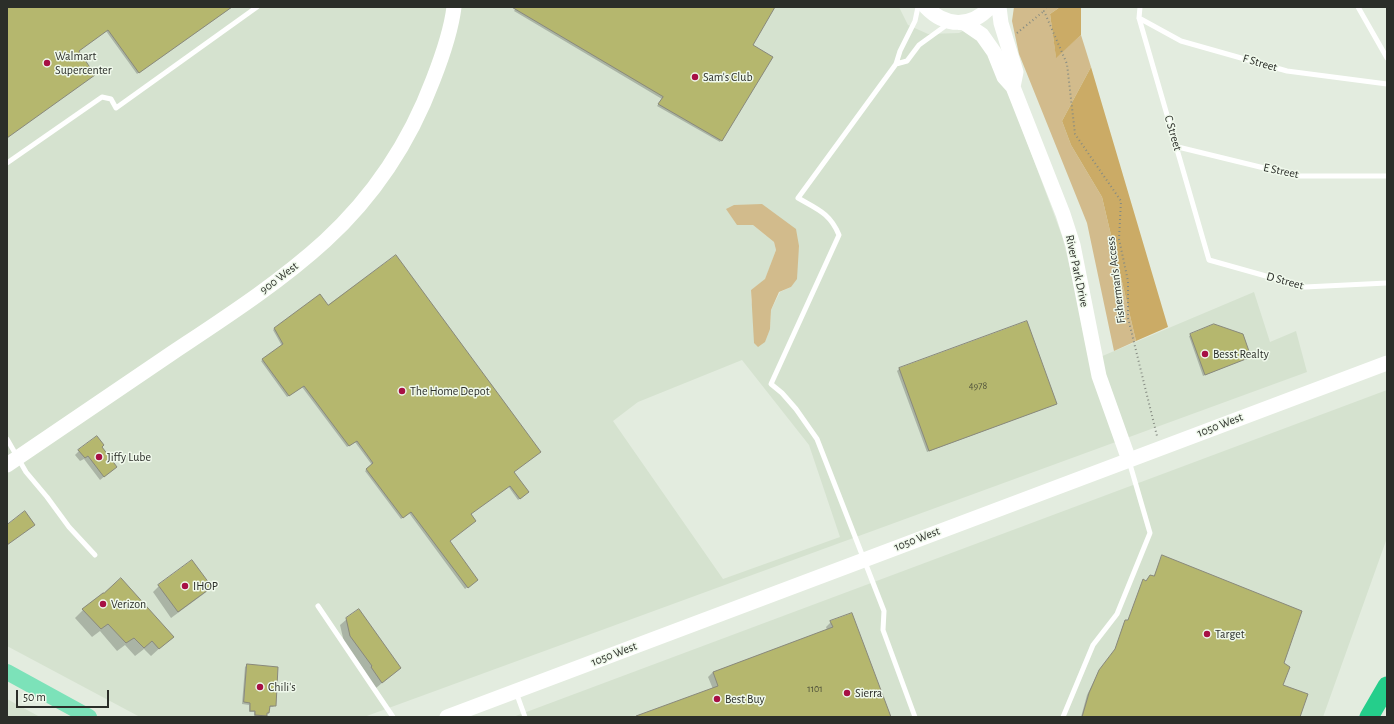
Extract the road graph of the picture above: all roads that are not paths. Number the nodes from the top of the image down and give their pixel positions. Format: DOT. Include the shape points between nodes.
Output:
graph roads {
  1 [pos="257,7"];
  2 [pos="454,7"];
  3 [pos="918,7"];
  4 [pos="926,7"];
  5 [pos="990,7"];
  6 [pos="999,7"];
  7 [pos="1140,7"];
  8 [pos="1358,7"];
  9 [pos="1139,18"];
  10 [pos="957,22"];
  11 [pos="1387,58"];
  12 [pos="896,64"];
  13 [pos="1387,84"];
  14 [pos="1013,87"];
  15 [pos="1178,147"];
  16 [pos="7,163"];
  17 [pos="1387,176"];
  18 [pos="1210,260"];
  19 [pos="1387,282"];
  20 [pos="1387,363"];
  21 [pos="7,439"];
  22 [pos="1129,460"];
  23 [pos="12,462"];
  24 [pos="95,555"];
  25 [pos="864,559"];
  26 [pos="318,606"];
  27 [pos="7,672"];
  28 [pos="1387,686"];
  29 [pos="516,691"];
  30 [pos="1387,696"];
  31 [pos="89,717"];
  32 [pos="393,717"];
  33 [pos="447,717"];
  34 [pos="525,717"];
  35 [pos="915,717"];
  36 [pos="1063,717"];
  37 [pos="1369,717"];
  38 [pos="1380,717"];
  1 -- 16 [label="lane" via="116,108 110,99 102,97"];
  2 -- 23 [label="street, 900 West" via="441,60 416,121 384,174 343,224 297,264 222,320"];
  3 -- 12 [label="lane" via="915,21"];
  4 -- 10 [label="street, River Park Drive" via="941,19"];
  5 -- 10 [label="street" via="975,19"];
  6 -- 14 [label="street, River Park Drive" via="1001,23 1016,72"];
  7 -- 9 [label="lane, C Street"];
  8 -- 11 [label="lane"];
  9 -- 13 [label="lane, F Street" via="1180,41 1287,71"];
  9 -- 15 [label="lane, C Street"];
  10 -- 12 [label="lane" via="919,45 907,60"];
  10 -- 14 [label="street, River Park Drive" via="982,35 994,52 1004,77"];
  12 -- 25 [label="lane" via="798,198 827,216 839,235 771,384 796,409 817,440"];
  14 -- 22 [label="street, River Park Drive" via="1063,214 1072,244 1099,376"];
  15 -- 17 [label="lane, E Street" via="1298,176"];
  15 -- 18 [label="lane, C Street"];
  18 -- 19 [label="lane, D Street" via="1306,287"];
  20 -- 22 [label="street, 1050 West"];
  21 -- 23 [label="lane"];
  22 -- 25 [label="street, 1050 West"];
  22 -- 36 [label="lane" via="1150,533 1117,614 1093,645"];
  23 -- 24 [label="lane" via="26,472 69,527"];
  25 -- 29 [label="street, 1050 West"];
  25 -- 35 [label="lane" via="884,611 883,630"];
  26 -- 32 [label="lane"];
  27 -- 31 [label="main road"];
  28 -- 37 [label="highway"];
  29 -- 33 [label="street, 1050 West"];
  29 -- 34 [label="lane"];
  30 -- 38 [label="highway"];
}
